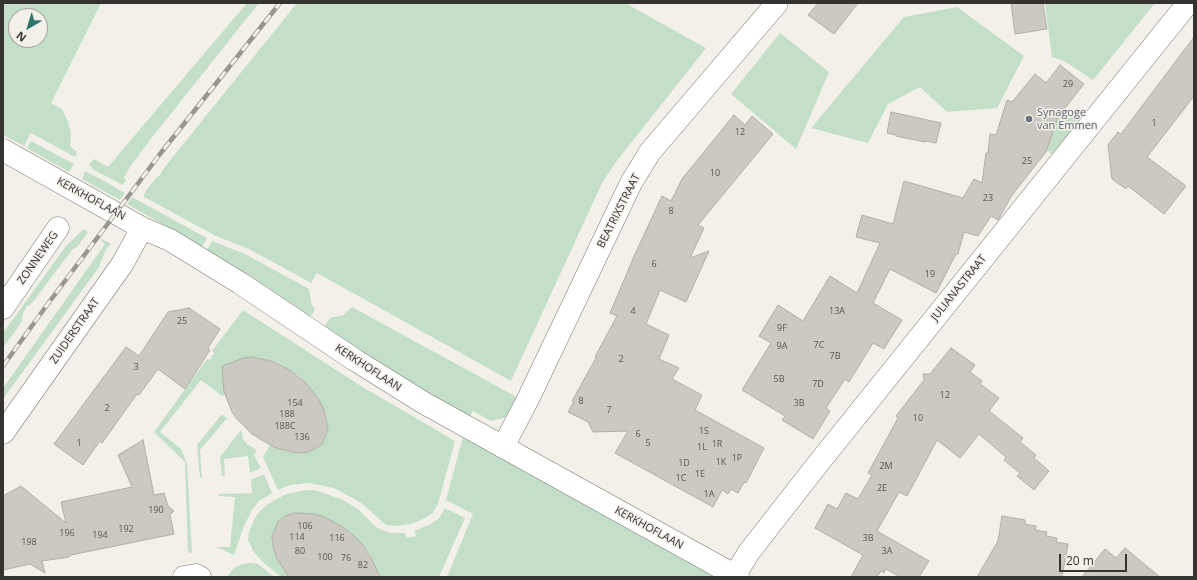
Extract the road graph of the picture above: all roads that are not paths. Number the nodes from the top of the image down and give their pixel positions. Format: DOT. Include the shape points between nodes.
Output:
graph roads {
  1 [pos="777,3"];
  2 [pos="1188,3"];
  3 [pos="3,150"];
  4 [pos="58,228"];
  5 [pos="142,228"];
  6 [pos="3,308"];
  7 [pos="3,432"];
  8 [pos="503,447"];
  9 [pos="736,576"];
  10 [pos="184,577"];
  11 [pos="200,577"];
  1 -- 8 [label="street, BEATRIXSTRAAT" via="650,152 631,183"];
  2 -- 9 [label="street, JULIANASTRAAT" via="816,465 749,552"];
  3 -- 5 [label="street, KERKHOFLAAN"];
  4 -- 6 [label="street, ZONNEWEG"];
  5 -- 7 [label="street, ZUIDERSTRAAT" via="124,263"];
  5 -- 8 [label="street, KERKHOFLAAN" via="176,244 424,403"];
  8 -- 9 [label="street, KERKHOFLAAN"];
  10 -- 11 [label="street"];
}
